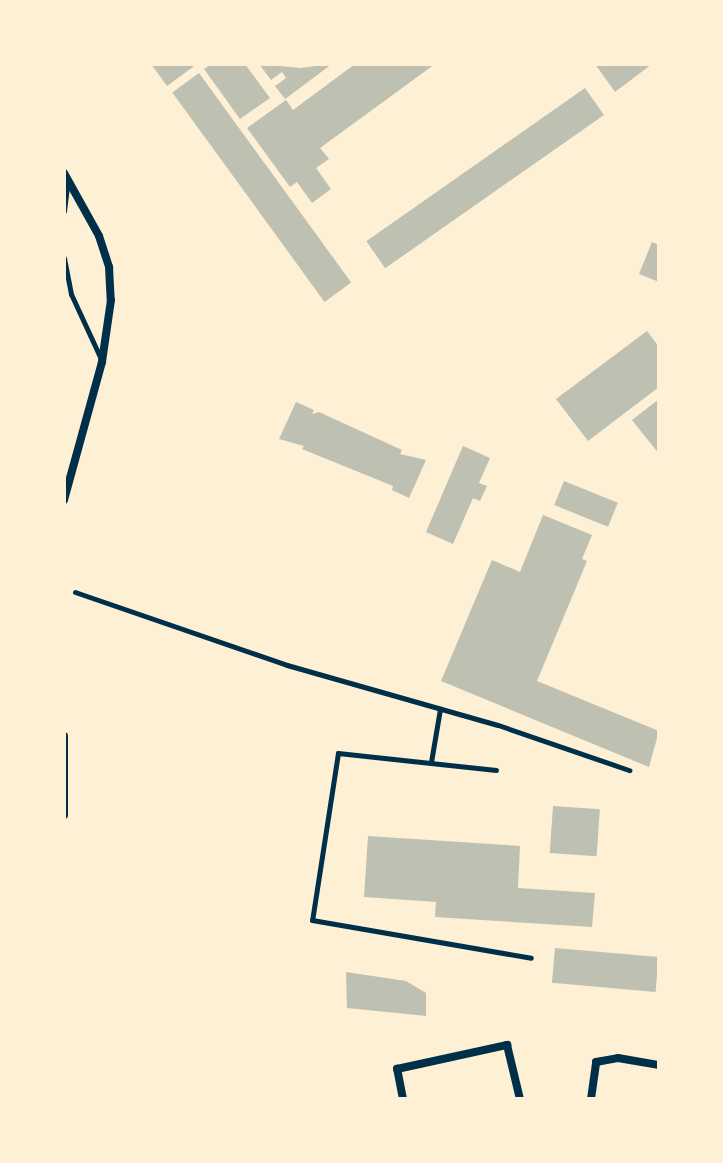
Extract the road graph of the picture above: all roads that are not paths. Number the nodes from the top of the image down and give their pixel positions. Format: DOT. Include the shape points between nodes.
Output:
graph roads {
  1 [pos="66,176"];
  2 [pos="64,211"];
  3 [pos="64,258"];
  4 [pos="102,362"];
  5 [pos="64,500"];
  6 [pos="75,592"];
  7 [pos="440,709"];
  8 [pos="64,736"];
  9 [pos="431,762"];
  10 [pos="496,770"];
  11 [pos="629,770"];
  12 [pos="64,815"];
  13 [pos="531,958"];
  14 [pos="659,1065"];
  15 [pos="403,1099"];
  16 [pos="520,1099"];
  17 [pos="591,1099"];
  1 -- 2 [label="lane"];
  1 -- 4 [label="street" via="109,267 111,300"];
  3 -- 4 [label="lane" via="71,294"];
  4 -- 5 [label="street"];
  6 -- 7 [label="lane" via="287,665"];
  7 -- 9 [label="lane"];
  7 -- 11 [label="lane"];
  8 -- 12 [label="street"];
  9 -- 10 [label="lane"];
  9 -- 13 [label="lane" via="338,753 312,920"];
  14 -- 17 [label="street" via="618,1058 596,1062"];
  15 -- 16 [label="street" via="397,1069 507,1045"];
}
